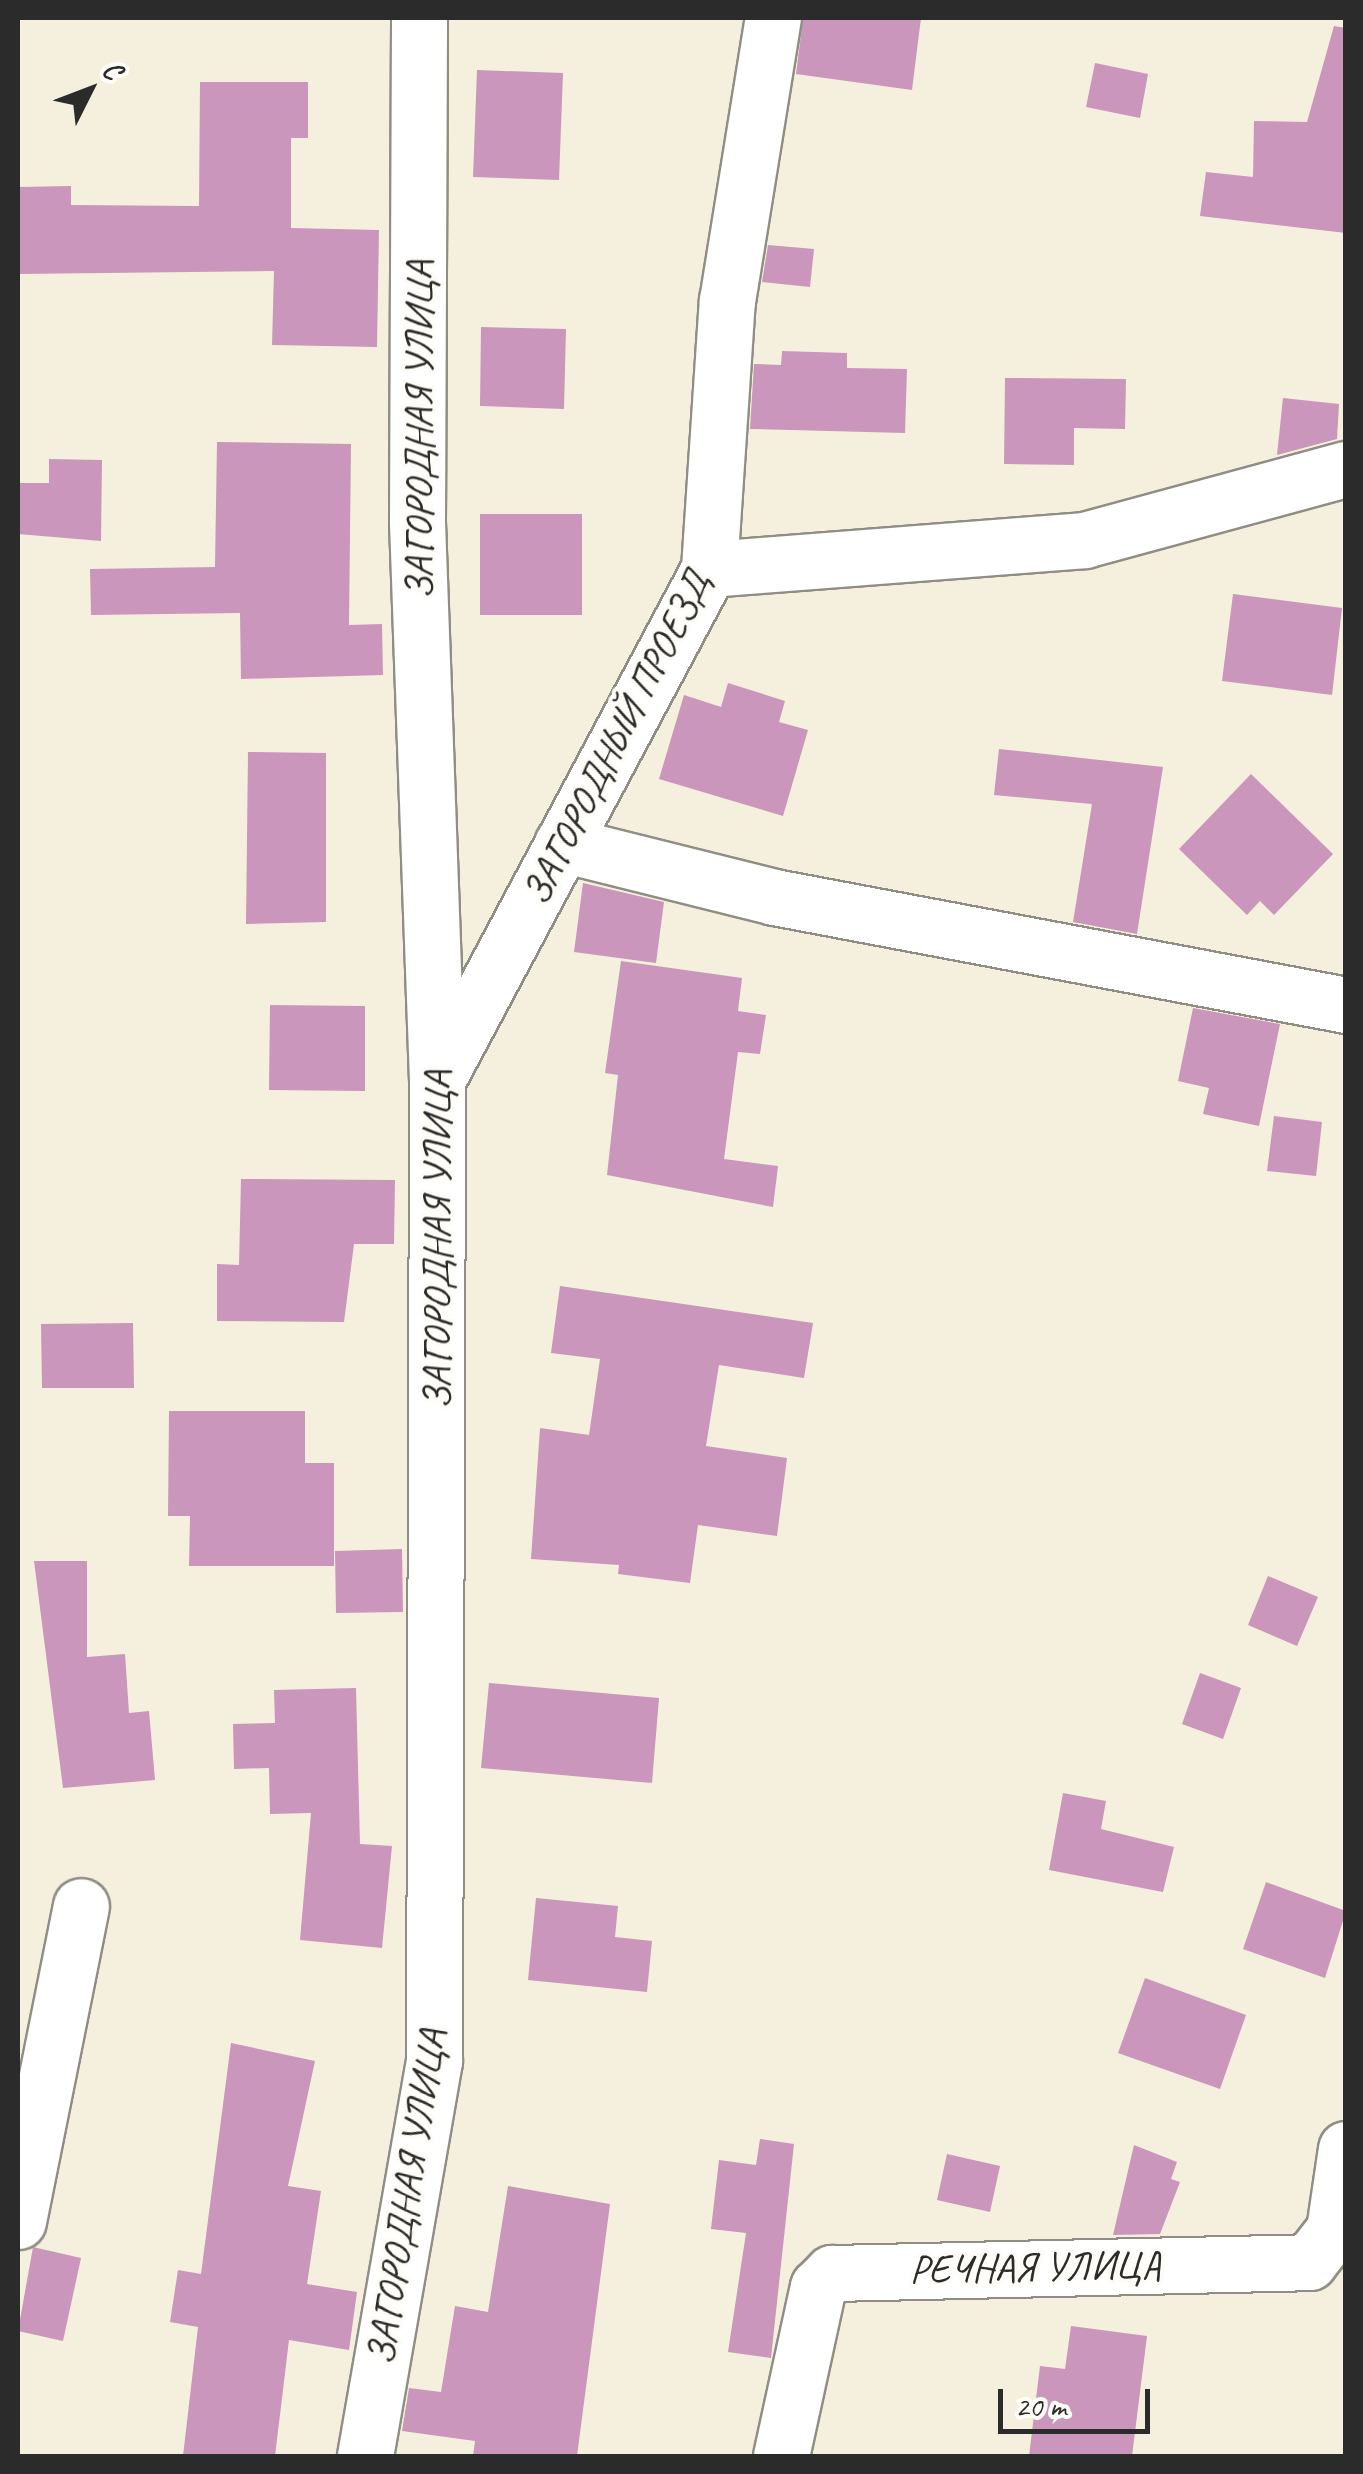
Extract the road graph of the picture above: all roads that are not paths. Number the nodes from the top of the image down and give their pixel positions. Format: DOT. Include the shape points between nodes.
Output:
graph roads {
  1 [pos="420,18"];
  2 [pos="773,18"];
  3 [pos="1346,470"];
  4 [pos="709,569"];
  5 [pos="562,844"];
  6 [pos="1346,1005"];
  7 [pos="436,1081"];
  8 [pos="81,1906"];
  9 [pos="1346,2149"];
  10 [pos="18,2221"];
  11 [pos="365,2456"];
  12 [pos="781,2456"];
  1 -- 7 [label="street, ЗАГОРОДНАЯ УЛИЦА" via="416,521"];
  2 -- 4 [label="street, ЗАГОРОДНЫЙ ПРОЕЗД" via="727,301"];
  3 -- 4 [label="street" via="1084,540"];
  4 -- 5 [label="street, ЗАГОРОДНЫЙ ПРОЕЗД"];
  5 -- 6 [label="street" via="774,897"];
  5 -- 7 [label="street, ЗАГОРОДНЫЙ ПРОЕЗД"];
  7 -- 11 [label="street, ЗАГОРОДНАЯ УЛИЦА" via="434,2061"];
  8 -- 10 [label="street"];
  9 -- 12 [label="street, РЕЧНАЯ УЛИЦА" via="1334,2230 1308,2262 832,2272 818,2287"];
}
